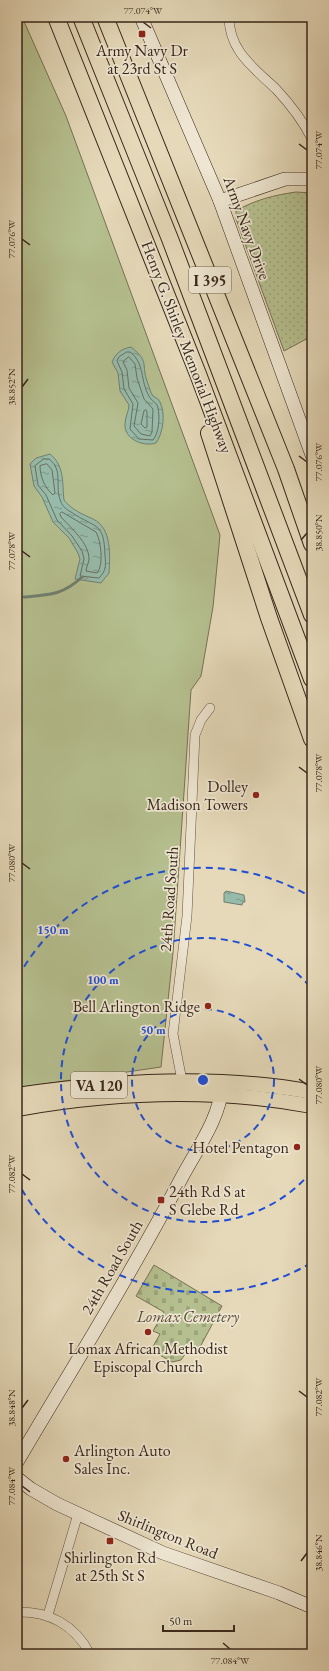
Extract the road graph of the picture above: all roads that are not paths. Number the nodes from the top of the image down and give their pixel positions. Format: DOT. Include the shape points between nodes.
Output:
graph roads {
  1 [pos="56,17"];
  2 [pos="81,17"];
  3 [pos="104,17"];
  4 [pos="141,17"];
  5 [pos="229,17"];
  6 [pos="312,139"];
  7 [pos="115,164"];
  8 [pos="312,179"];
  9 [pos="220,201"];
  10 [pos="312,455"];
  11 [pos="312,544"];
  12 [pos="312,615"];
  13 [pos="312,679"];
  14 [pos="210,708"];
  15 [pos="312,739"];
  16 [pos="222,1082"];
  17 [pos="184,1089"];
  18 [pos="312,1092"];
  19 [pos="17,1095"];
  20 [pos="221,1097"];
  21 [pos="312,1106"];
  22 [pos="17,1109"];
  23 [pos="17,1462"];
  24 [pos="17,1478"];
  25 [pos="78,1514"];
  26 [pos="312,1607"];
  27 [pos="17,1612"];
  28 [pos="48,1615"];
  29 [pos="90,1654"];
  1 -- 7 [label="highway, Henry G. Shirley Memorial Highway / I 395"];
  2 -- 12 [label="highway" via="170,239"];
  3 -- 11 [label="highway, I 395" via="283,462"];
  4 -- 9 [label="street, Army Navy Drive"];
  5 -- 6 [label="street" via="229,27 243,58 277,90 304,123"];
  7 -- 13 [label="highway, Henry G. Shirley Memorial Highway / I 395" via="213,414"];
  7 -- 15 [label="highway" via="131,232 211,438 269,618"];
  8 -- 9 [label="street" via="285,179"];
  9 -- 10 [label="street, Army Navy Drive"];
  14 -- 17 [label="street, 24th Road South" via="201,720 195,736 187,916 173,1034"];
  16 -- 17 [label="main road, VA 120"];
  16 -- 18 [label="main road, VA 120" via="278,1086"];
  16 -- 20 [label="street, 24th Road South"];
  17 -- 19 [label="main road, VA 120" via="78,1087"];
  17 -- 20 [label="main road, VA 120"];
  17 -- 22 [label="main road, VA 120" via="136,1096 82,1099"];
  20 -- 21 [label="main road, VA 120"];
  20 -- 23 [label="street, 24th Road South" via="209,1127 141,1252"];
  24 -- 25 [label="street, Shirlington Road" via="31,1489"];
  25 -- 26 [label="street, Shirlington Road" via="163,1553 279,1592"];
  25 -- 28 [label="street"];
  27 -- 28 [label="street"];
  28 -- 29 [label="street" via="78,1635"];
}
